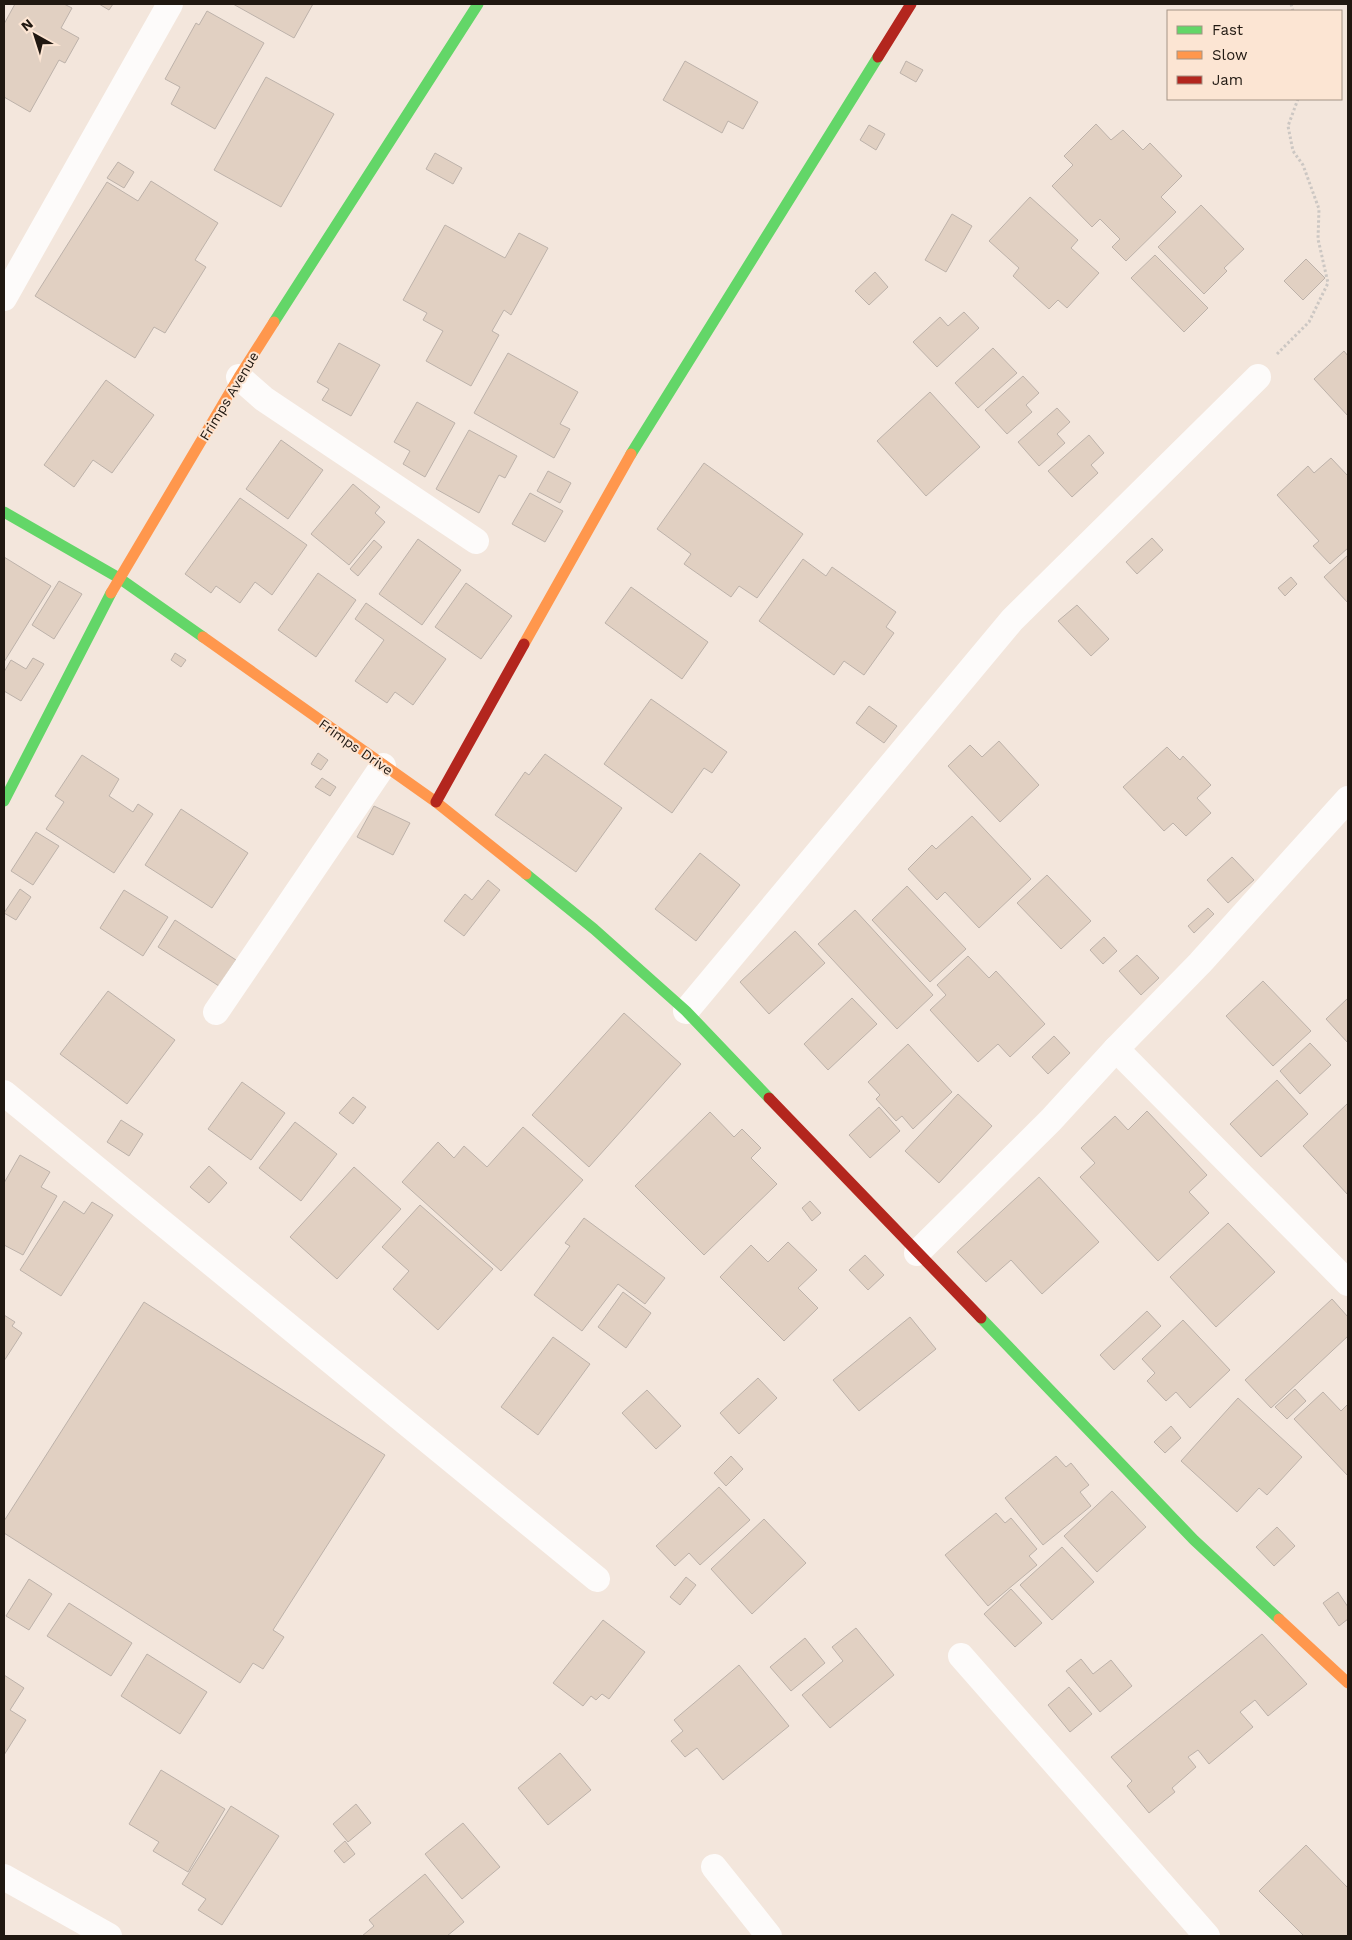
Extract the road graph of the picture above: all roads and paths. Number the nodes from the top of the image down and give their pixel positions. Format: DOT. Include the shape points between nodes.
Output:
graph roads {
  1 [pos="170,4"];
  2 [pos="478,4"];
  3 [pos="911,4"];
  4 [pos="1298,100"];
  5 [pos="4,298"];
  6 [pos="239,377"];
  7 [pos="1258,377"];
  8 [pos="4,512"];
  9 [pos="476,541"];
  10 [pos="119,578"];
  11 [pos="383,766"];
  12 [pos="1348,800"];
  13 [pos="4,802"];
  14 [pos="436,802"];
  15 [pos="686,1011"];
  16 [pos="216,1012"];
  17 [pos="1116,1048"];
  18 [pos="4,1093"];
  19 [pos="917,1253"];
  20 [pos="1348,1283"];
  21 [pos="597,1579"];
  22 [pos="961,1656"];
  23 [pos="1348,1683"];
  24 [pos="714,1867"];
  25 [pos="4,1877"];
  26 [pos="109,1936"];
  27 [pos="769,1936"];
  28 [pos="1207,1936"];
  1 -- 5 [label="street"];
  2 -- 6 [label="street, Frimps Avenue"];
  3 -- 14 [label="street" via="646,427"];
  4 -- 7 [label="path" via="1288,126 1293,151 1303,164 1319,209 1318,239 1328,283 1309,322"];
  6 -- 9 [label="street" via="264,398"];
  6 -- 10 [label="street, Frimps Avenue"];
  7 -- 15 [label="street" via="1012,620"];
  8 -- 10 [label="street, Frimps Drive"];
  10 -- 11 [label="street, Frimps Drive"];
  10 -- 13 [label="street, Frimps Avenue"];
  11 -- 14 [label="street, Frimps Drive"];
  11 -- 16 [label="street"];
  12 -- 17 [label="street" via="1200,964"];
  14 -- 15 [label="street, Frimps Drive" via="594,929"];
  15 -- 19 [label="street, Frimps Drive"];
  17 -- 19 [label="street" via="1052,1120"];
  17 -- 20 [label="street"];
  18 -- 21 [label="street"];
  19 -- 23 [label="street, Frimps Drive" via="1194,1540"];
  22 -- 28 [label="street"];
  24 -- 27 [label="street"];
  25 -- 26 [label="street"];
}
